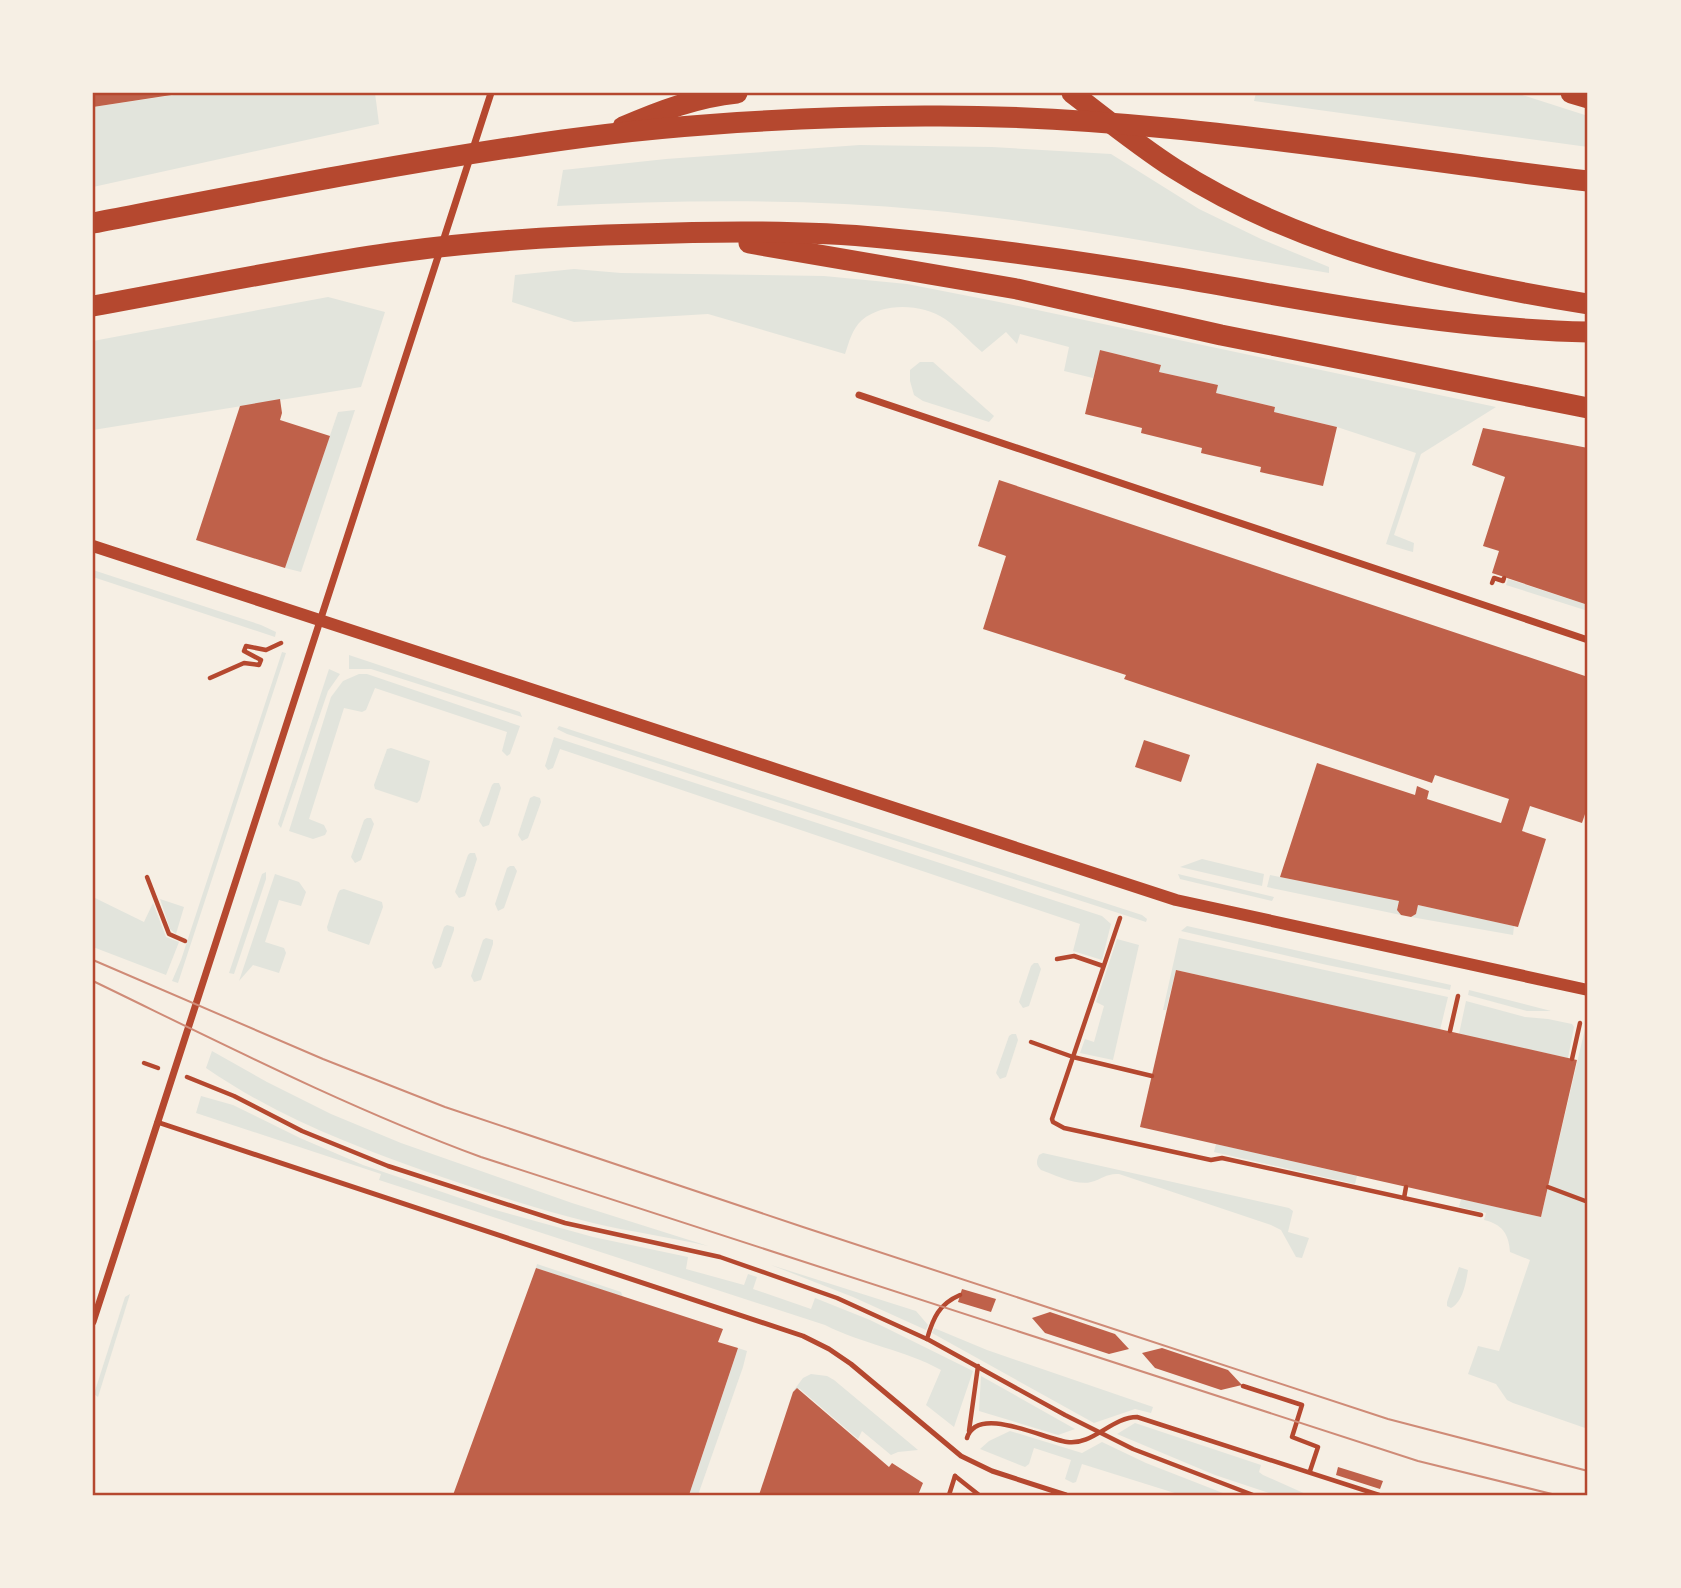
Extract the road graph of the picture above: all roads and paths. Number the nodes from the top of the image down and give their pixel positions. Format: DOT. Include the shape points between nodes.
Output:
graph roads {
  1 [pos="491,93"];
  2 [pos="737,93"];
  3 [pos="1072,93"];
  4 [pos="1571,93"];
  5 [pos="1588,98"];
  6 [pos="608,134"];
  7 [pos="1588,181"];
  8 [pos="93,223"];
  9 [pos="688,232"];
  10 [pos="1588,304"];
  11 [pos="93,306"];
  12 [pos="1588,332"];
  13 [pos="859,396"];
  14 [pos="1588,408"];
  15 [pos="93,546"];
  16 [pos="1504,578"];
  17 [pos="1492,583"];
  18 [pos="320,621"];
  19 [pos="1588,640"];
  20 [pos="281,643"];
  21 [pos="210,678"];
  22 [pos="147,877"];
  23 [pos="1120,918"];
  24 [pos="185,941"];
  25 [pos="1057,959"];
  26 [pos="1103,966"];
  27 [pos="1588,990"];
  28 [pos="1458,996"];
  29 [pos="1580,1023"];
  30 [pos="1450,1031"];
  31 [pos="1031,1042"];
  32 [pos="1073,1057"];
  33 [pos="1572,1059"];
  34 [pos="144,1063"];
  35 [pos="151,1066"];
  36 [pos="1152,1076"];
  37 [pos="194,1080"];
  38 [pos="157,1122"];
  39 [pos="1406,1187"];
  40 [pos="1548,1187"];
  41 [pos="1404,1198"];
  42 [pos="1588,1202"];
  43 [pos="1481,1215"];
  44 [pos="960,1295"];
  45 [pos="93,1322"];
  46 [pos="927,1339"];
  47 [pos="978,1366"];
  48 [pos="1243,1386"];
  49 [pos="969,1431"];
  50 [pos="1098,1432"];
  51 [pos="967,1438"];
  52 [pos="1310,1472"];
  53 [pos="949,1495"];
  54 [pos="979,1495"];
  55 [pos="1066,1495"];
  56 [pos="1253,1495"];
  57 [pos="1379,1495"];
  1 -- 18 [label="street"];
  2 -- 6 [label="highway" via="660,111"];
  3 -- 10 [label="highway" via="1177,170 1222,196 1318,239 1461,280"];
  4 -- 5 [label="highway"];
  6 -- 7 [label="highway" via="833,118 1058,119 1334,146"];
  6 -- 8 [label="highway" via="382,168"];
  9 -- 11 [label="highway" via="445,247"];
  9 -- 12 [label="highway" via="879,237 1070,260 1449,322"];
  9 -- 14 [label="highway" via="1017,289"];
  13 -- 19 [label="street"];
  15 -- 18 [label="street"];
  16 -- 17 [label="path" via="1494,578"];
  18 -- 27 [label="street" via="1176,900"];
  18 -- 38 [label="street"];
  20 -- 21 [label="path" via="266,650 246,646 244,651 261,660 259,665 244,663"];
  22 -- 24 [label="path" via="169,934"];
  23 -- 26 [label="path"];
  25 -- 26 [label="path" via="1074,957"];
  26 -- 32 [label="path"];
  28 -- 30 [label="path"];
  29 -- 33 [label="path"];
  31 -- 32 [label="path"];
  32 -- 36 [label="path"];
  32 -- 41 [label="path" via="1052,1119 1057,1125"];
  34 -- 35 [label="path"];
  37 -- 46 [label="path" via="388,1166 565,1223 763,1270"];
  38 -- 45 [label="street"];
  38 -- 55 [label="lane" via="803,1336 851,1364 961,1456"];
  39 -- 41 [label="path"];
  40 -- 42 [label="path"];
  41 -- 43 [label="path"];
  44 -- 46 [label="path" via="938,1311"];
  46 -- 47 [label="path"];
  47 -- 49 [label="path"];
  47 -- 50 [label="path"];
  48 -- 52 [label="path" via="1302,1405 1292,1437 1318,1447"];
  49 -- 50 [label="path" via="997,1423 1076,1443"];
  49 -- 51 [label="path"];
  50 -- 52 [label="path" via="1137,1417"];
  50 -- 56 [label="path"];
  52 -- 57 [label="path"];
  53 -- 54 [label="path" via="956,1473"];
}
